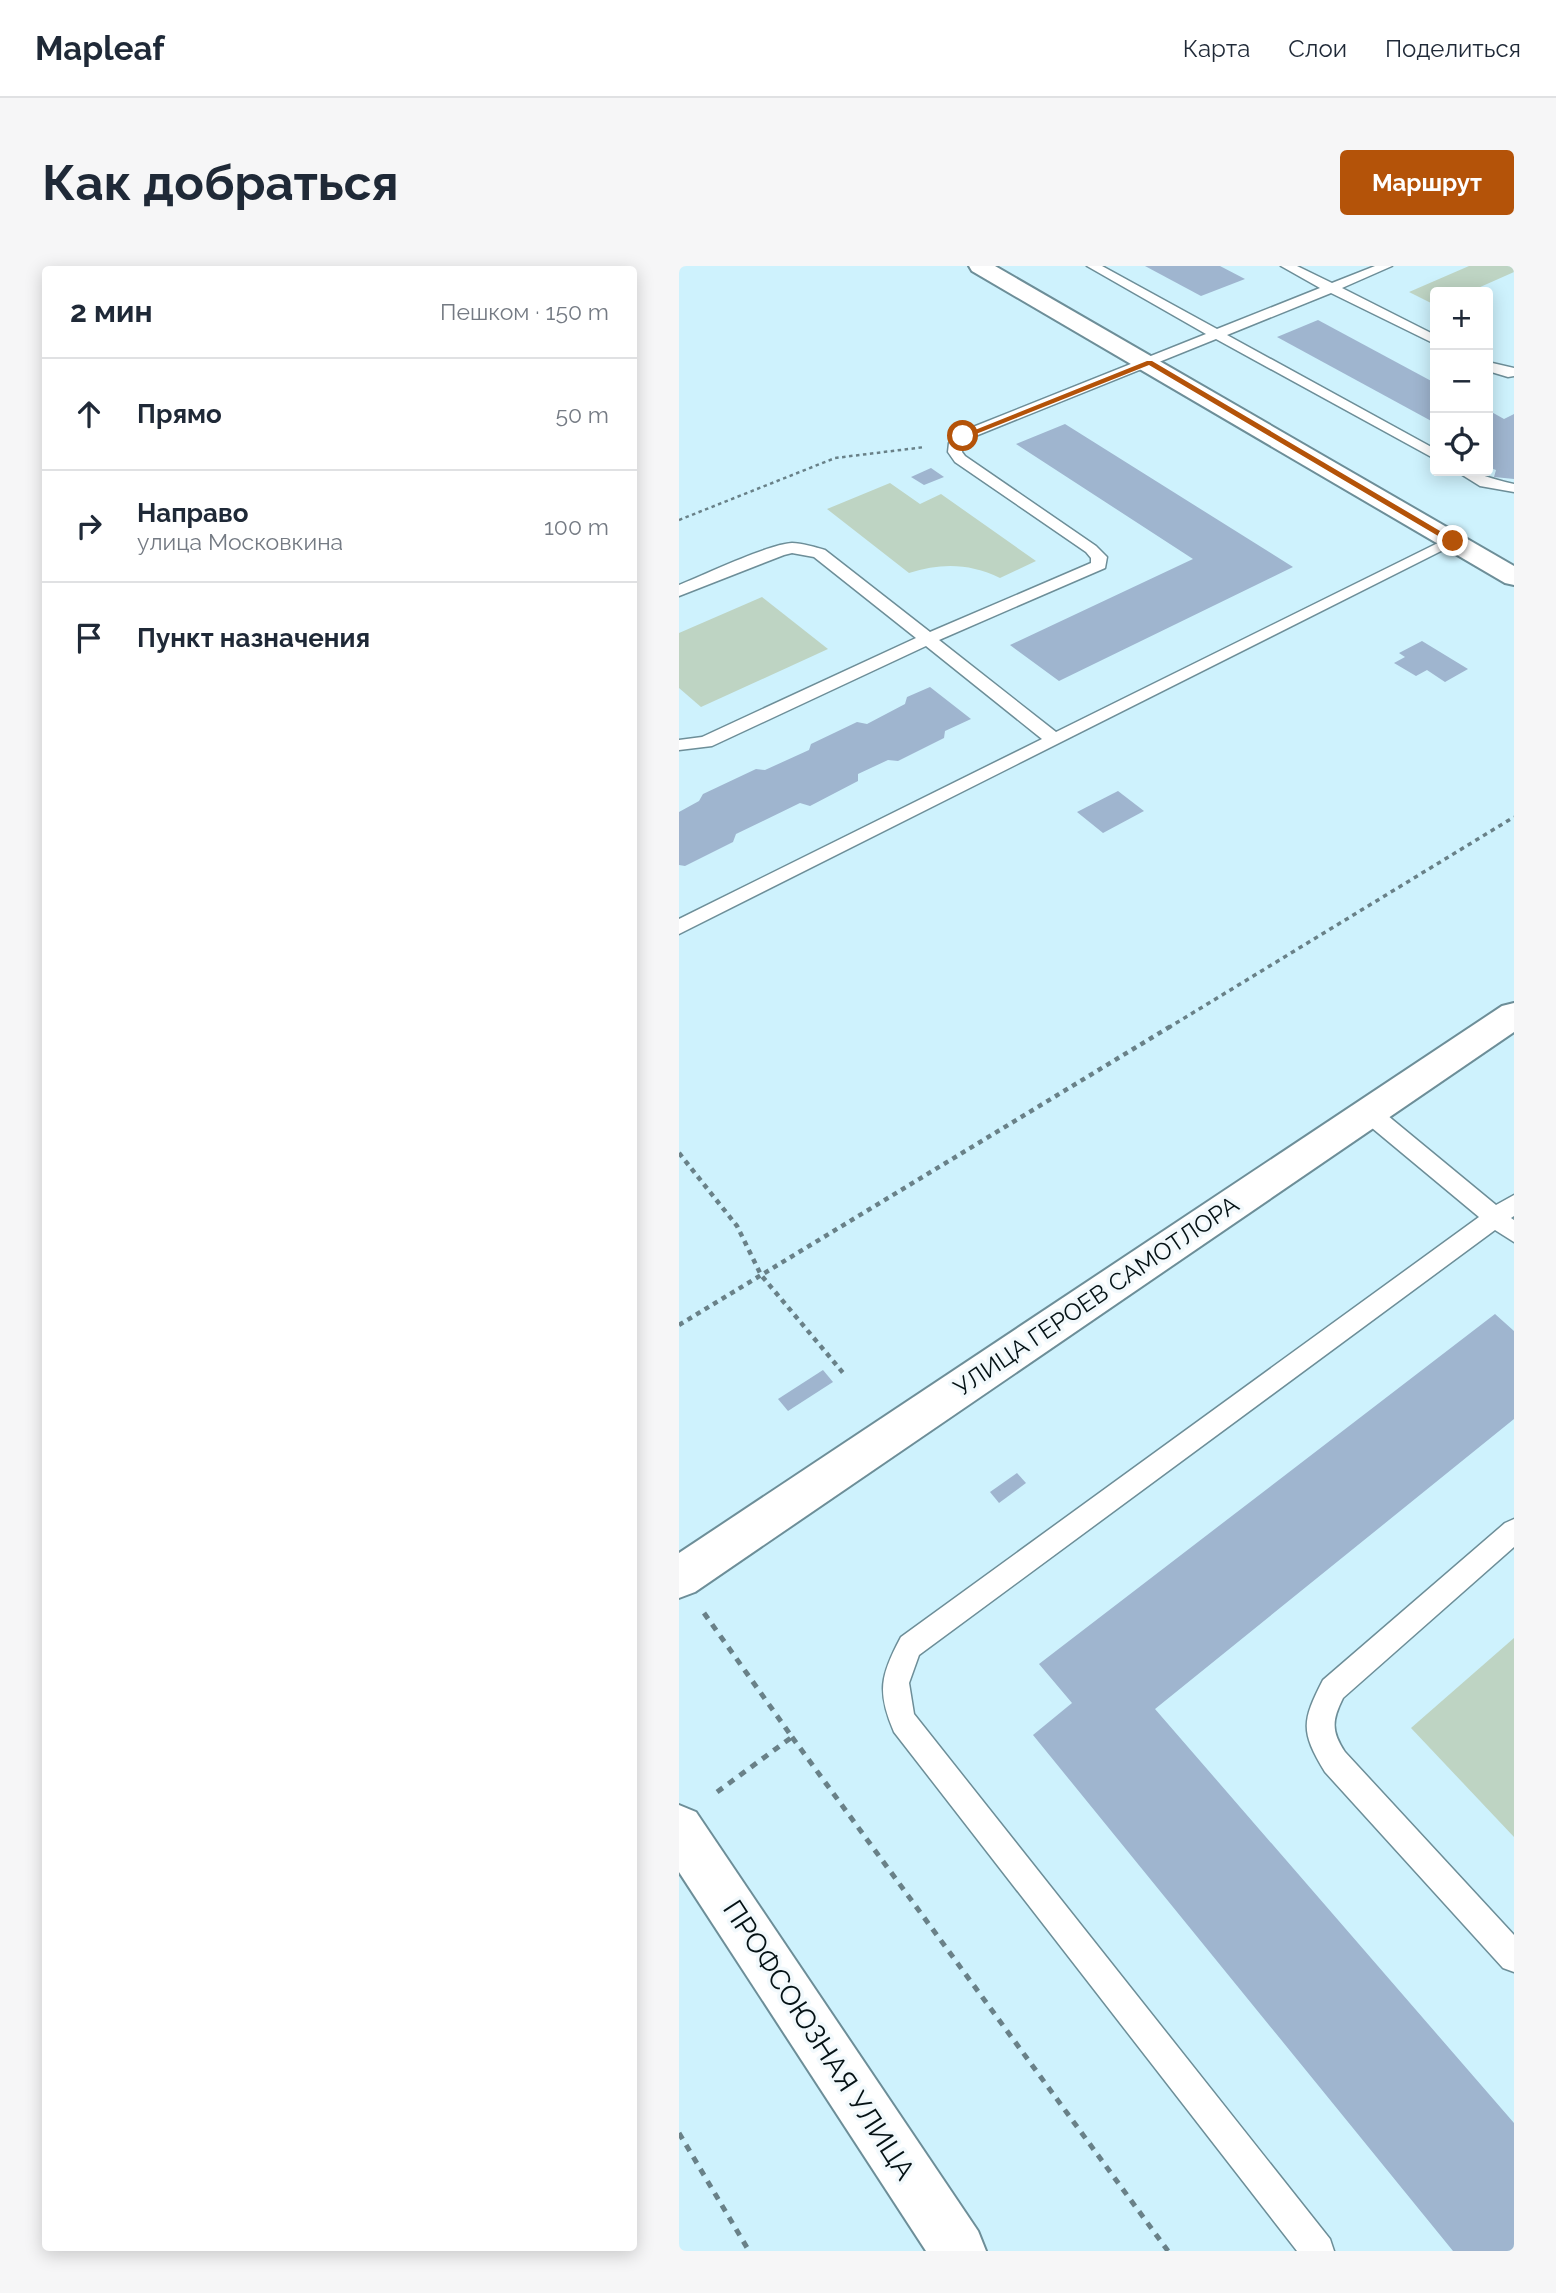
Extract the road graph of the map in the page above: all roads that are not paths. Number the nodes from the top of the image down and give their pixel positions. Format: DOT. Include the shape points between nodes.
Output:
graph roads {
  1 [pos="980,266"];
  2 [pos="1093,266"];
  3 [pos="1287,266"];
  4 [pos="1386,266"];
  5 [pos="1333,289"];
  6 [pos="1217,335"];
  7 [pos="1430,338"];
  8 [pos="1149,363"];
  9 [pos="1493,368"];
  10 [pos="1514,372"];
  11 [pos="1430,453"];
  12 [pos="1472,476"];
  13 [pos="1514,488"];
  14 [pos="1453,541"];
  15 [pos="1514,577"];
  16 [pos="679,591"];
  17 [pos="928,639"];
  18 [pos="1054,739"];
  19 [pos="679,745"];
  20 [pos="679,928"];
  21 [pos="1514,1015"];
  22 [pos="1368,1112"];
  23 [pos="1508,1218"];
  24 [pos="1514,1531"];
  25 [pos="687,1590"];
  26 [pos="694,1813"];
  27 [pos="1514,1957"];
  28 [pos="958,2251"];
  29 [pos="1318,2251"];
  1 -- 8 [label="main road"];
  2 -- 6 [label="lane"];
  3 -- 5 [label="lane"];
  4 -- 5 [label="lane"];
  5 -- 6 [label="lane"];
  5 -- 7 [label="lane"];
  6 -- 8 [label="lane"];
  6 -- 11 [label="lane"];
  8 -- 14 [label="main road"];
  8 -- 17 [label="lane" via="963,436 956,443 954,452 960,459 1091,549 1099,557 1099,565"];
  9 -- 10 [label="lane"];
  12 -- 13 [label="lane"];
  14 -- 15 [label="main road"];
  14 -- 18 [label="lane"];
  16 -- 17 [label="lane" via="779,551 806,549 819,552"];
  17 -- 18 [label="lane"];
  17 -- 19 [label="lane" via="706,742"];
  18 -- 20 [label="lane"];
  21 -- 22 [label="main road, УЛИЦА ГЕРОЕВ САМОТЛОРА"];
  22 -- 23 [label="lane"];
  22 -- 25 [label="main road, УЛИЦА ГЕРОЕВ САМОТЛОРА"];
  23 -- 29 [label="lane" via="910,1646 897,1670 894,1703 904,1723"];
  24 -- 27 [label="lane" via="1333,1689 1320,1714 1319,1739"];
  26 -- 28 [label="main road, ПРОФСОЮЗНАЯ УЛИЦА"];
}
